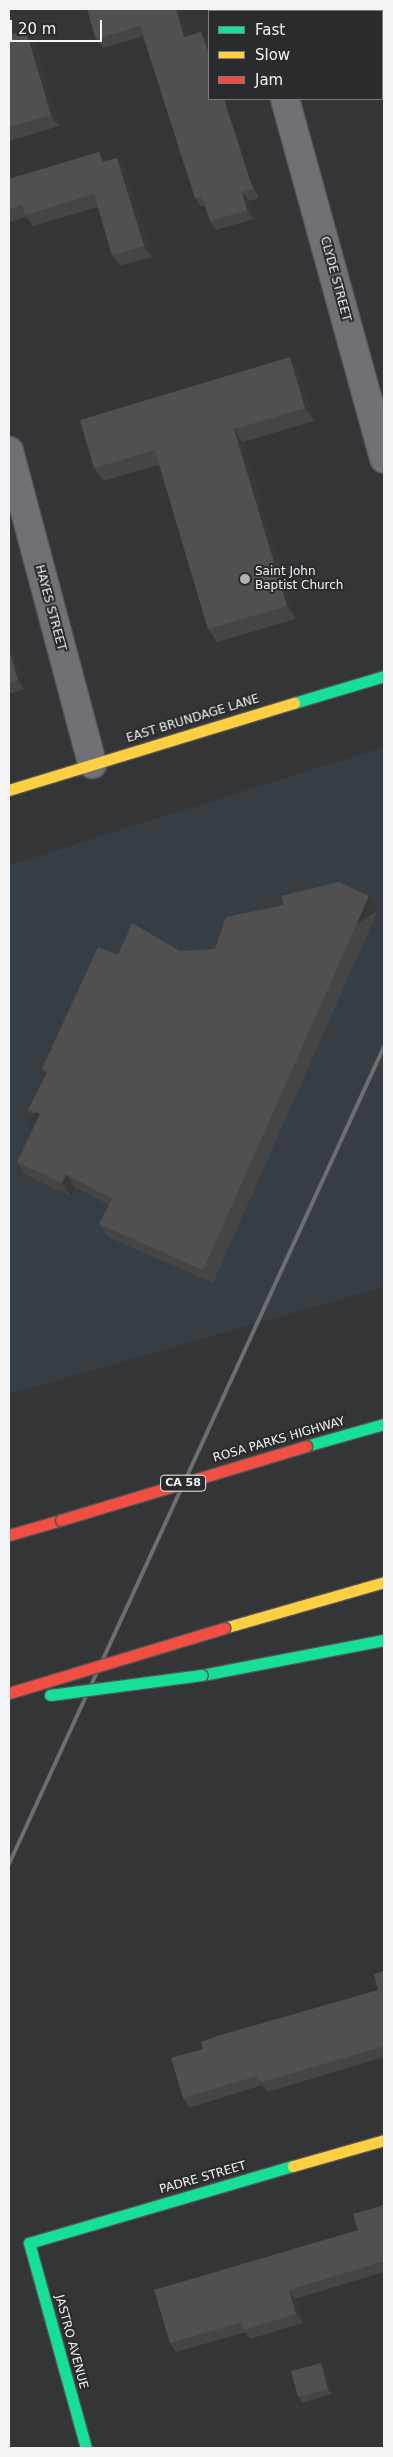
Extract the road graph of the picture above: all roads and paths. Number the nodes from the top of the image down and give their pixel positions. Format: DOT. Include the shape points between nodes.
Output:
graph roads {
  1 [pos="285,100"];
  2 [pos="9,451"];
  3 [pos="384,459"];
  4 [pos="384,676"];
  5 [pos="92,764"];
  6 [pos="9,790"];
  7 [pos="384,1424"];
  8 [pos="9,1535"];
  9 [pos="384,1582"];
  10 [pos="384,1640"];
  11 [pos="9,1693"];
  12 [pos="9,1700"];
  13 [pos="384,2140"];
  14 [pos="29,2243"];
  15 [pos="86,2448"];
  1 -- 3 [label="street, CLYDE STREET"];
  2 -- 5 [label="street, HAYES STREET"];
  4 -- 5 [label="main road, EAST BRUNDAGE LANE"];
  5 -- 6 [label="main road, EAST BRUNDAGE LANE"];
  7 -- 8 [label="main road, ROSA PARKS HIGHWAY / CA 58, bridge"];
  9 -- 11 [label="main road, bridge"];
  10 -- 12 [label="main road, bridge" via="202,1675"];
  13 -- 14 [label="main road, PADRE STREET"];
  14 -- 15 [label="main road, JASTRO AVENUE"];
}
